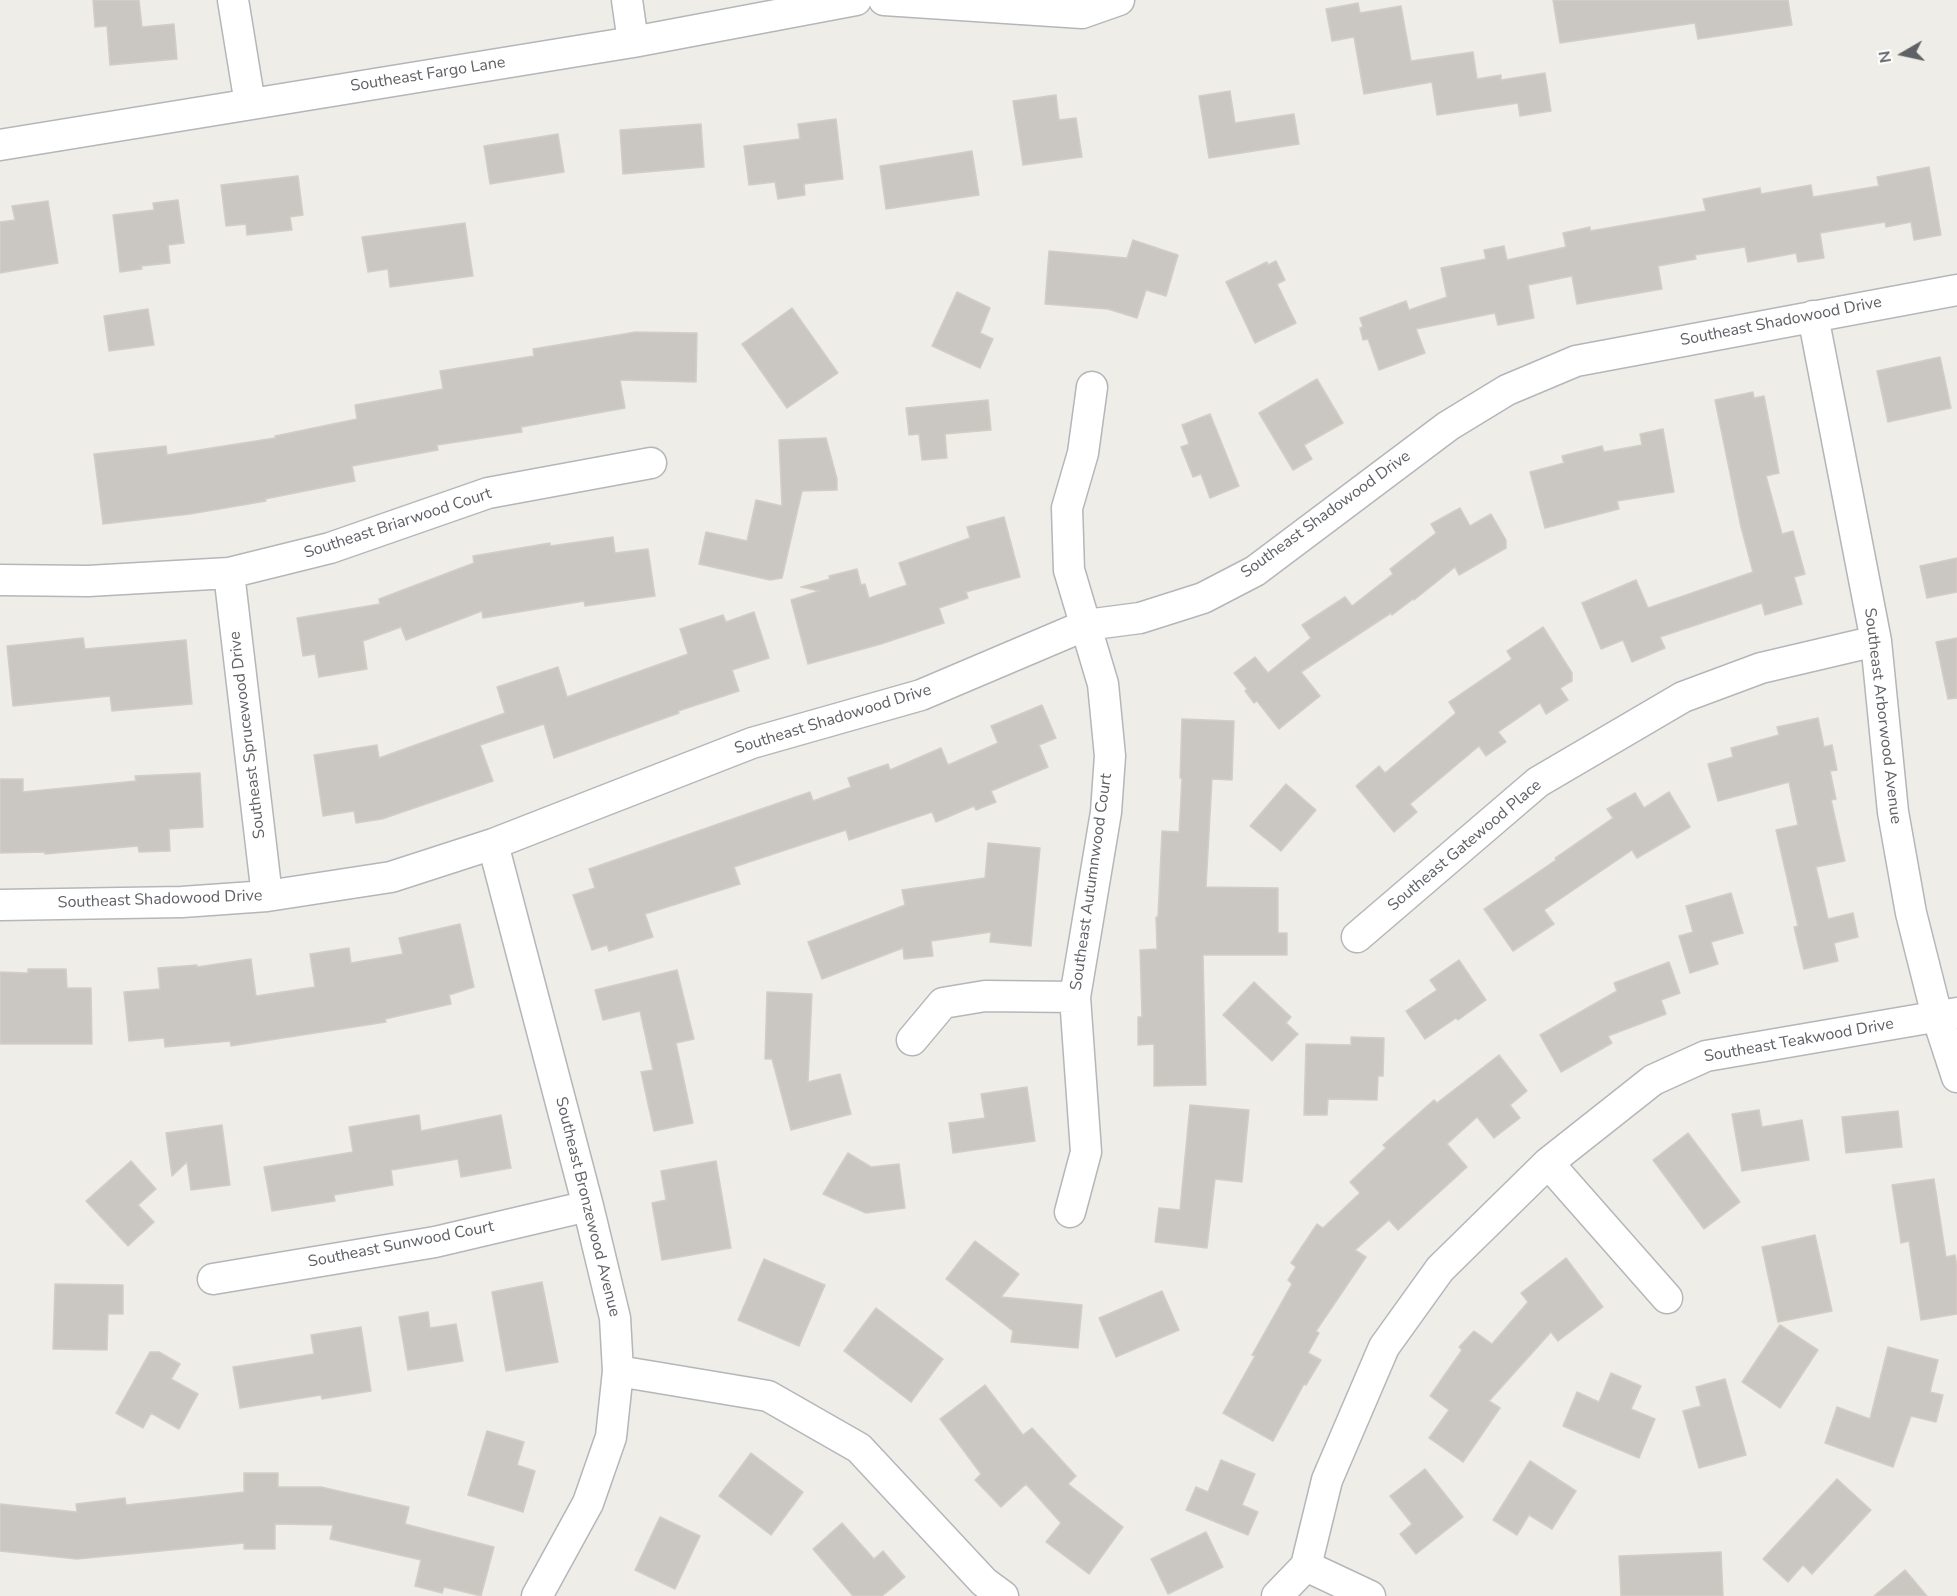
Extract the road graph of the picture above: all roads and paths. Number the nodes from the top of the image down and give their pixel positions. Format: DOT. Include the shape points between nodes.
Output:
graph roads {
  1 [pos="233,0"];
  2 [pos="627,0"];
  3 [pos="856,0"];
  4 [pos="884,0"];
  5 [pos="1119,0"];
  6 [pos="1029,4"];
  7 [pos="633,42"];
  8 [pos="249,104"];
  9 [pos="0,145"];
  10 [pos="1957,290"];
  11 [pos="1813,316"];
  12 [pos="1092,387"];
  13 [pos="651,463"];
  14 [pos="230,573"];
  15 [pos="0,580"];
  16 [pos="1086,625"];
  17 [pos="1876,641"];
  18 [pos="493,844"];
  19 [pos="267,896"];
  20 [pos="0,905"];
  21 [pos="1357,937"];
  22 [pos="1075,997"];
  23 [pos="1947,1015"];
  24 [pos="912,1040"];
  25 [pos="1957,1077"];
  26 [pos="1548,1163"];
  27 [pos="588,1206"];
  28 [pos="1070,1212"];
  29 [pos="213,1279"];
  30 [pos="1667,1298"];
  31 [pos="618,1371"];
  32 [pos="1306,1566"];
  33 [pos="986,1591"];
  34 [pos="537,1596"];
  35 [pos="1277,1596"];
  36 [pos="1370,1596"];
  1 -- 8 [label="street"];
  2 -- 7 [label="street"];
  3 -- 7 [label="street, Southeast Fargo Lane"];
  4 -- 6 [label="street"];
  5 -- 6 [label="street" via="1082,13"];
  7 -- 8 [label="street, Southeast Fargo Lane"];
  8 -- 9 [label="street, Southeast Fargo Lane"];
  10 -- 11 [label="street, Southeast Shadowood Drive"];
  11 -- 16 [label="street, Southeast Shadowood Drive" via="1566,365 1508,390 1448,426 1255,571 1203,598 1151,615"];
  11 -- 17 [label="street, Southeast Arborwood Avenue"];
  12 -- 16 [label="street, Southeast Autumnwood Court" via="1083,453 1067,508 1069,570"];
  13 -- 14 [label="street, Southeast Briarwood Court" via="488,493 330,548"];
  14 -- 15 [label="street, Southeast Briarwood Court" via="88,581"];
  14 -- 19 [label="street, Southeast Sprucewood Drive"];
  16 -- 18 [label="street, Southeast Shadowood Drive" via="921,695 752,742"];
  16 -- 22 [label="street, Southeast Autumnwood Court" via="1103,684 1110,756 1106,812"];
  17 -- 21 [label="street, Southeast Gatewood Place" via="1761,668 1683,697 1538,782"];
  17 -- 23 [label="street, Southeast Arborwood Avenue" via="1893,812 1911,913"];
  18 -- 19 [label="street, Southeast Shadowood Drive" via="391,877"];
  18 -- 27 [label="street, Southeast Bronzewood Avenue"];
  19 -- 20 [label="street, Southeast Shadowood Drive" via="182,902"];
  22 -- 24 [label="street" via="984,996 943,1003"];
  22 -- 28 [label="street, Southeast Autumnwood Court" via="1086,1152"];
  23 -- 25 [label="street, Southeast Arborwood Avenue"];
  23 -- 26 [label="street, Southeast Teakwood Drive" via="1706,1056 1653,1080"];
  26 -- 30 [label="street"];
  26 -- 32 [label="street, Southeast Teakwood Drive" via="1440,1269 1384,1347 1327,1480"];
  27 -- 29 [label="street, Southeast Sunwood Court" via="435,1242"];
  27 -- 31 [label="street, Southeast Bronzewood Avenue" via="615,1318"];
  31 -- 33 [label="street" via="768,1396 859,1448"];
  31 -- 34 [label="street, Southeast Bronzewood Avenue" via="611,1437 588,1503"];
  32 -- 35 [label="street"];
  32 -- 36 [label="street"];
}
